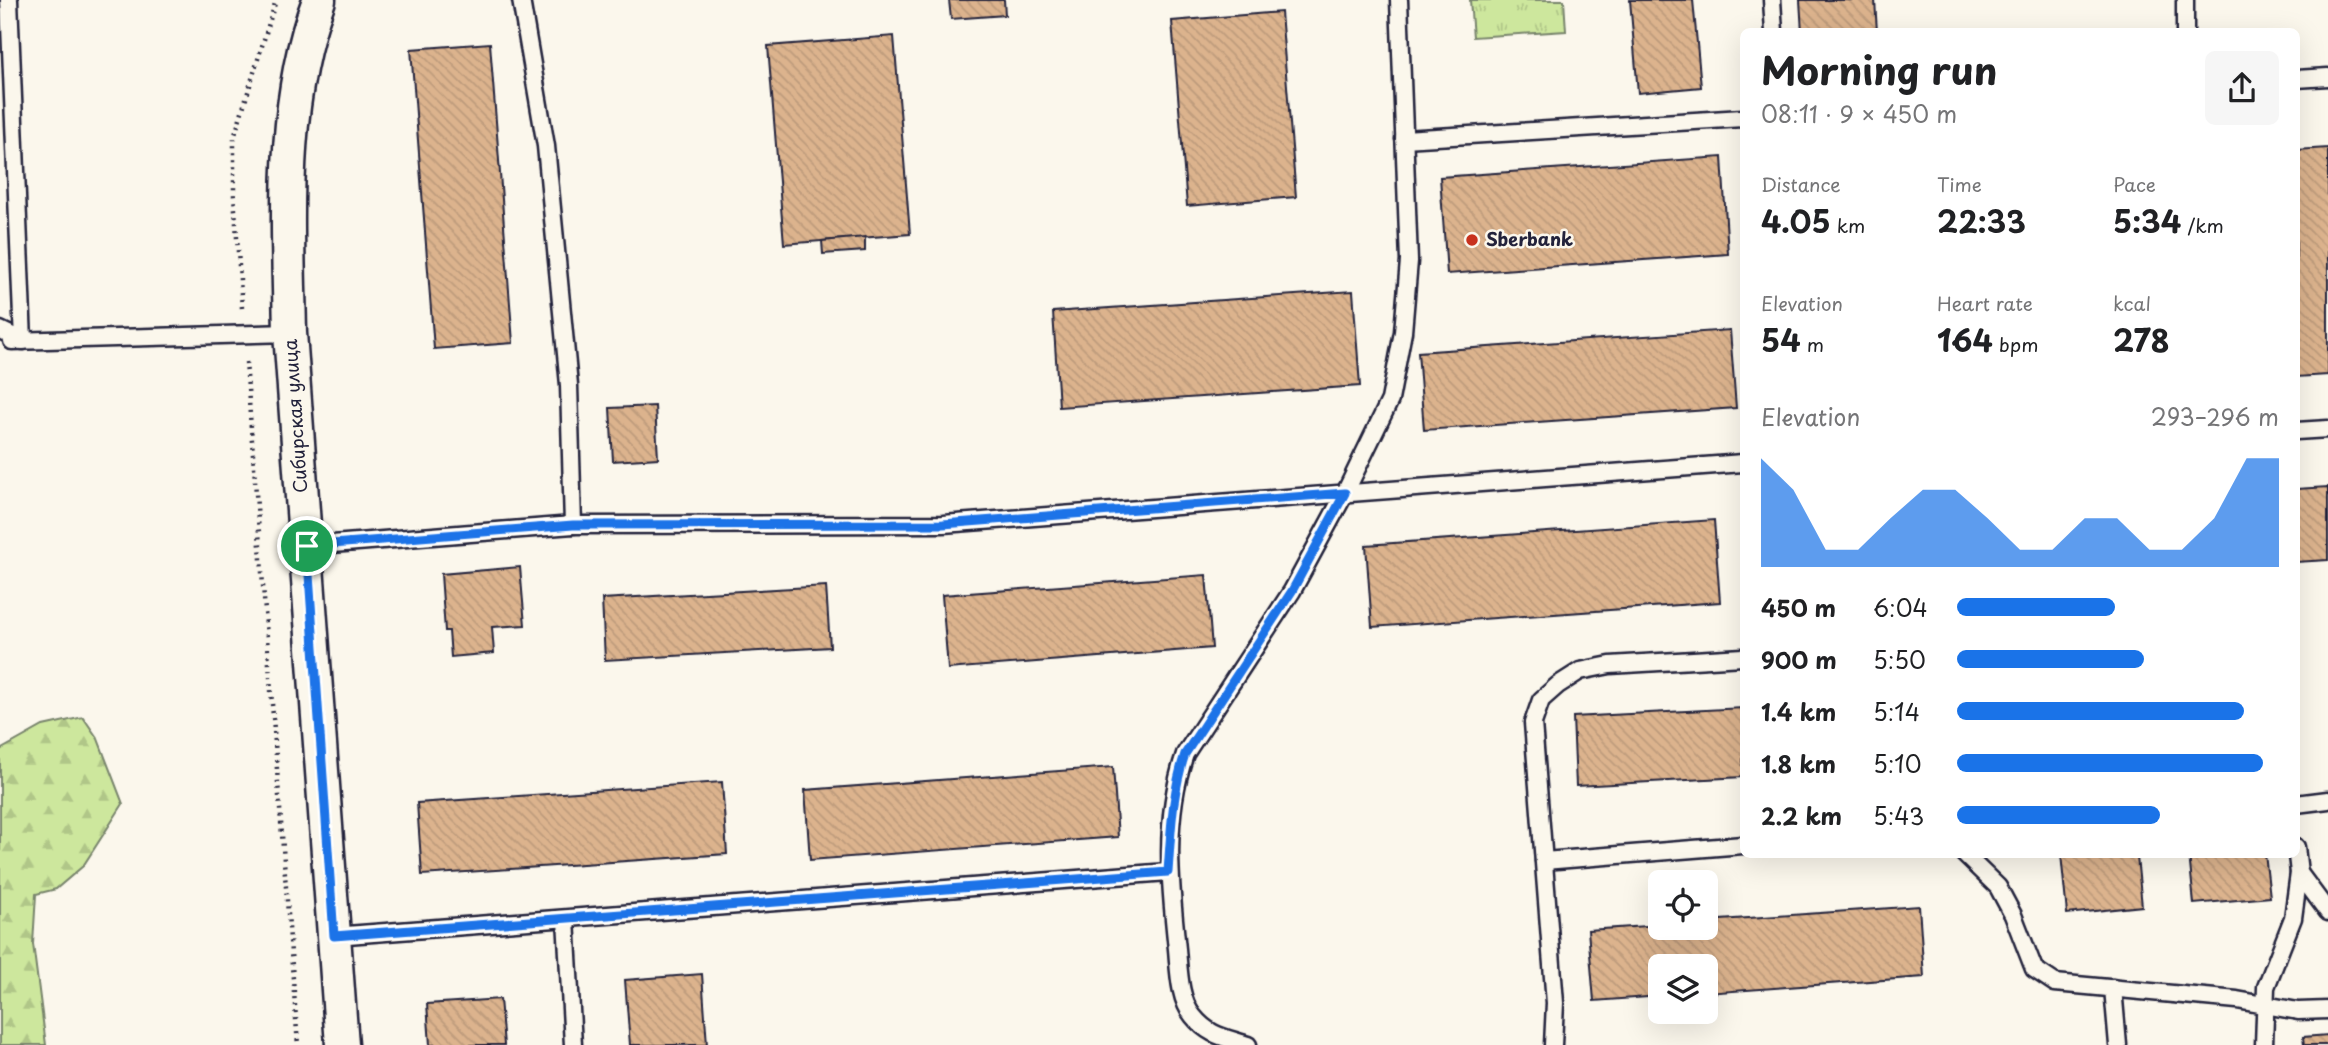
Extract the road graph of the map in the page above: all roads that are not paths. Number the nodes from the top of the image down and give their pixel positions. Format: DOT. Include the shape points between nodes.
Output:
graph roads {
  1 [pos="9,0"];
  2 [pos="319,0"];
  3 [pos="521,0"];
  4 [pos="1399,0"];
  5 [pos="1772,0"];
  6 [pos="2185,0"];
  7 [pos="1774,28"];
  8 [pos="2185,28"];
  9 [pos="2328,77"];
  10 [pos="2300,79"];
  11 [pos="1740,118"];
  12 [pos="1405,139"];
  13 [pos="0,330"];
  14 [pos="290,332"];
  15 [pos="0,341"];
  16 [pos="23,341"];
  17 [pos="2328,429"];
  18 [pos="2300,431"];
  19 [pos="1740,463"];
  20 [pos="1345,493"];
  21 [pos="573,525"];
  22 [pos="307,546"];
  23 [pos="1740,657"];
  24 [pos="2328,800"];
  25 [pos="2300,804"];
  26 [pos="1740,845"];
  27 [pos="1968,858"];
  28 [pos="2297,858"];
  29 [pos="1544,861"];
  30 [pos="1168,872"];
  31 [pos="2299,873"];
  32 [pos="2328,912"];
  33 [pos="566,919"];
  34 [pos="334,936"];
  35 [pos="2113,988"];
  36 [pos="2264,1005"];
  37 [pos="2328,1010"];
  38 [pos="342,1045"];
  39 [pos="573,1045"];
  40 [pos="1248,1045"];
  41 [pos="1553,1045"];
  42 [pos="2118,1045"];
  43 [pos="2264,1045"];
  1 -- 16 [label="lane"];
  2 -- 14 [label="street, Сибирская улица" via="295,90 288,245"];
  3 -- 21 [label="lane" via="547,160 569,384"];
  4 -- 12 [label="lane"];
  5 -- 7 [label="lane"];
  6 -- 8 [label="lane"];
  9 -- 10 [label="lane"];
  11 -- 12 [label="lane"];
  12 -- 20 [label="lane" via="1409,261 1403,332 1390,400"];
  13 -- 16 [label="lane"];
  14 -- 16 [label="lane"];
  14 -- 22 [label="street, Сибирская улица"];
  15 -- 16 [label="lane"];
  17 -- 18 [label="lane"];
  19 -- 20 [label="lane"];
  20 -- 21 [label="lane" via="943,524"];
  20 -- 30 [label="lane" via="1292,591 1185,754 1177,778"];
  21 -- 22 [label="lane"];
  22 -- 34 [label="street, Сибирская улица"];
  23 -- 29 [label="lane" via="1580,671 1541,700 1533,723"];
  24 -- 25 [label="lane"];
  26 -- 29 [label="lane"];
  27 -- 35 [label="lane" via="1998,887 2034,969 2055,983"];
  28 -- 31 [label="lane"];
  29 -- 41 [label="lane" via="1555,1003"];
  30 -- 33 [label="lane"];
  30 -- 40 [label="lane" via="1180,982 1190,1013 1206,1031"];
  31 -- 32 [label="lane"];
  31 -- 36 [label="lane" via="2293,918 2266,987"];
  33 -- 34 [label="lane"];
  33 -- 39 [label="lane"];
  34 -- 38 [label="street, Сибирская улица"];
  35 -- 36 [label="lane"];
  35 -- 42 [label="lane"];
  36 -- 37 [label="lane"];
  36 -- 43 [label="lane"];
}
